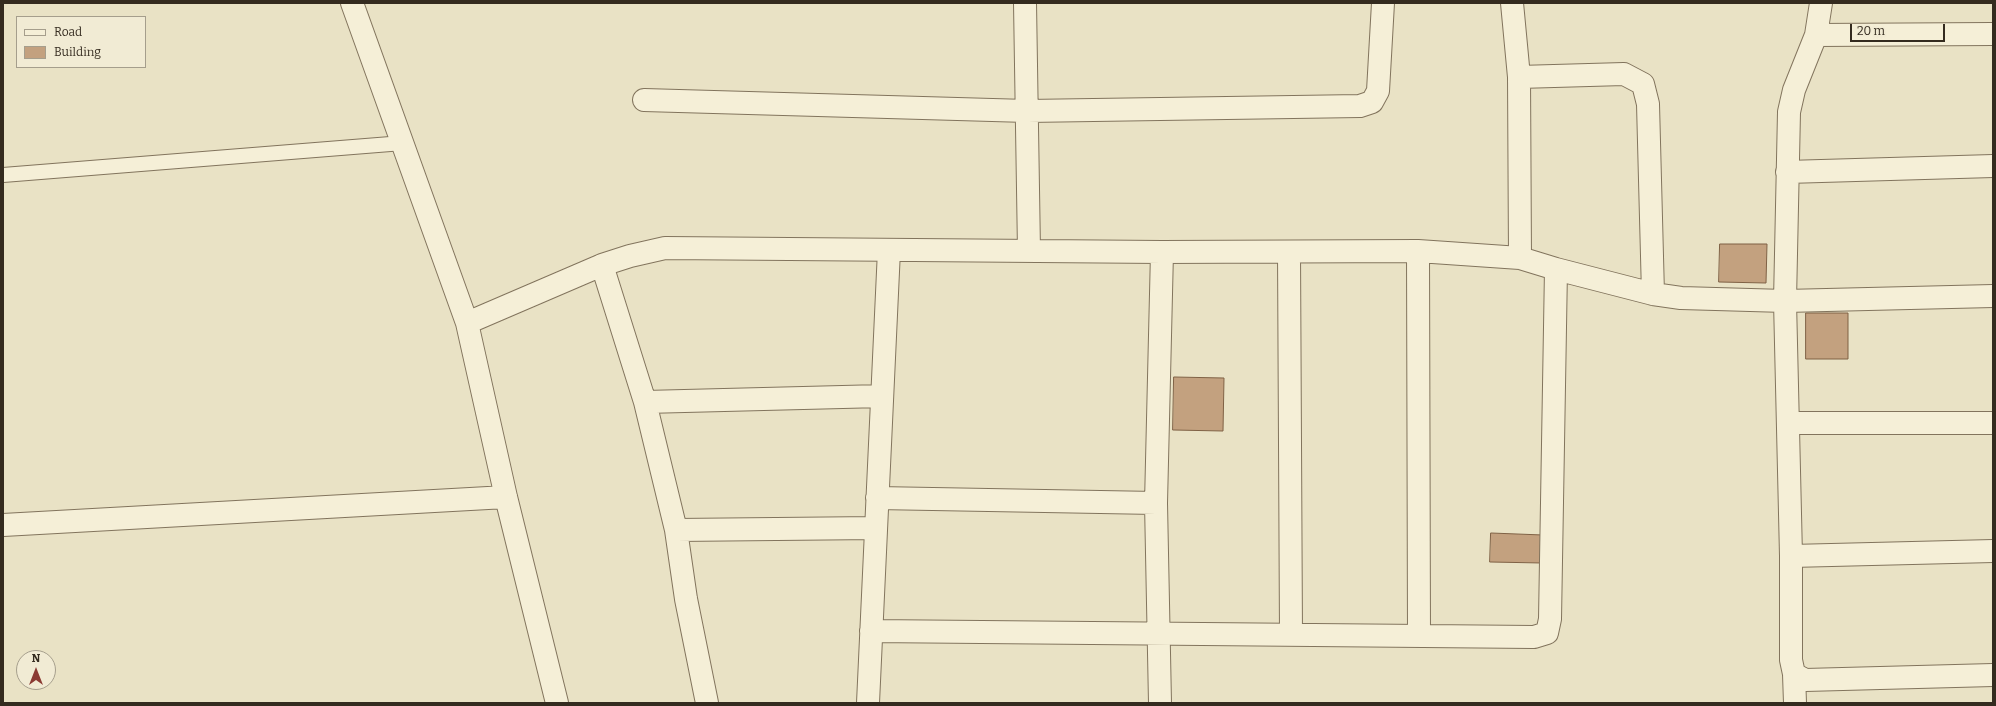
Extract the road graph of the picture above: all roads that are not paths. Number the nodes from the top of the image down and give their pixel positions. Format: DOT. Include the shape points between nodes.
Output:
graph roads {
  1 [pos="352,3"];
  2 [pos="1025,3"];
  3 [pos="1383,3"];
  4 [pos="1512,3"];
  5 [pos="1821,3"];
  6 [pos="1993,34"];
  7 [pos="1816,35"];
  8 [pos="1519,77"];
  9 [pos="644,100"];
  10 [pos="1027,111"];
  11 [pos="402,143"];
  12 [pos="1993,166"];
  13 [pos="1787,172"];
  14 [pos="3,175"];
  15 [pos="889,250"];
  16 [pos="1029,251"];
  17 [pos="1418,251"];
  18 [pos="1162,252"];
  19 [pos="1289,252"];
  20 [pos="1520,258"];
  21 [pos="602,265"];
  22 [pos="1556,269"];
  23 [pos="1653,294"];
  24 [pos="1993,296"];
  25 [pos="1785,301"];
  26 [pos="467,323"];
  27 [pos="882,396"];
  28 [pos="645,402"];
  29 [pos="1993,422"];
  30 [pos="1788,423"];
  31 [pos="506,497"];
  32 [pos="877,498"];
  33 [pos="1156,503"];
  34 [pos="3,525"];
  35 [pos="876,528"];
  36 [pos="676,530"];
  37 [pos="1993,551"];
  38 [pos="1791,556"];
  39 [pos="871,631"];
  40 [pos="1158,633"];
  41 [pos="1291,634"];
  42 [pos="1419,636"];
  43 [pos="1794,674"];
  44 [pos="1993,675"];
  45 [pos="558,703"];
  46 [pos="707,703"];
  47 [pos="868,703"];
  48 [pos="1160,703"];
  49 [pos="1795,703"];
  1 -- 11 [label="street"];
  2 -- 10 [label="street"];
  3 -- 10 [label="street" via="1378,91 1372,102 1360,106"];
  4 -- 8 [label="street"];
  5 -- 7 [label="street"];
  6 -- 7 [label="street"];
  7 -- 13 [label="street" via="1794,90 1789,112"];
  8 -- 20 [label="street"];
  8 -- 23 [label="street" via="1624,74 1643,84 1648,104"];
  9 -- 10 [label="street"];
  10 -- 16 [label="street"];
  11 -- 14 [label="lane"];
  11 -- 26 [label="street"];
  12 -- 13 [label="street"];
  13 -- 25 [label="street"];
  15 -- 16 [label="street"];
  15 -- 21 [label="street" via="665,248"];
  15 -- 27 [label="street"];
  16 -- 18 [label="street"];
  17 -- 19 [label="street"];
  17 -- 20 [label="street"];
  17 -- 42 [label="street"];
  18 -- 19 [label="street"];
  18 -- 33 [label="street"];
  19 -- 41 [label="street"];
  20 -- 22 [label="street"];
  21 -- 26 [label="street"];
  21 -- 28 [label="street"];
  22 -- 23 [label="street"];
  22 -- 42 [label="street" via="1550,611 1547,633 1534,637"];
  23 -- 25 [label="street" via="1681,298"];
  24 -- 25 [label="street"];
  25 -- 30 [label="street"];
  26 -- 31 [label="street"];
  27 -- 28 [label="street"];
  27 -- 32 [label="street"];
  28 -- 36 [label="street"];
  29 -- 30 [label="street"];
  30 -- 38 [label="street"];
  31 -- 34 [label="street"];
  31 -- 45 [label="street"];
  32 -- 33 [label="street"];
  32 -- 35 [label="street"];
  33 -- 40 [label="street"];
  35 -- 36 [label="street"];
  35 -- 39 [label="street"];
  36 -- 46 [label="street" via="686,599"];
  37 -- 38 [label="street"];
  38 -- 43 [label="street" via="1791,660"];
  39 -- 40 [label="street"];
  39 -- 47 [label="street"];
  40 -- 41 [label="street"];
  40 -- 48 [label="street"];
  41 -- 42 [label="street"];
  43 -- 44 [label="street" via="1805,680"];
  43 -- 49 [label="street"];
}
